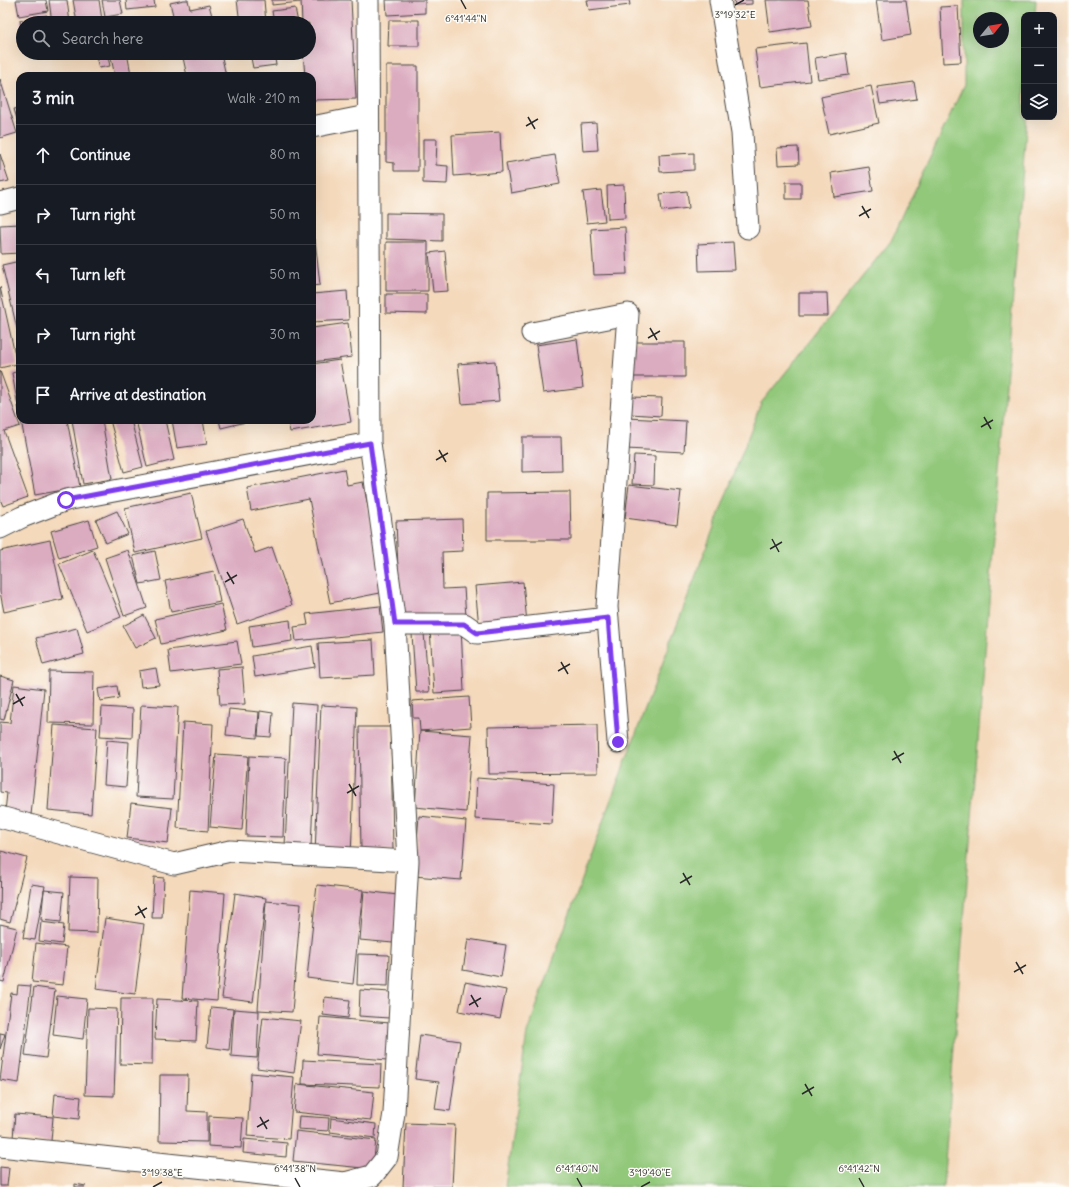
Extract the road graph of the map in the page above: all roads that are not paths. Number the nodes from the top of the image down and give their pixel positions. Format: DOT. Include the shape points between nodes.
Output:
graph roads {
  1 [pos="368,0"];
  2 [pos="720,0"];
  3 [pos="368,116"];
  4 [pos="316,126"];
  5 [pos="16,199"];
  6 [pos="0,203"];
  7 [pos="748,228"];
  8 [pos="532,333"];
  9 [pos="370,443"];
  10 [pos="0,528"];
  11 [pos="608,618"];
  12 [pos="395,624"];
  13 [pos="618,742"];
  14 [pos="0,816"];
  15 [pos="408,861"];
  16 [pos="0,1146"];
  1 -- 3 [label="street"];
  2 -- 7 [label="street" via="742,133"];
  3 -- 4 [label="street"];
  3 -- 9 [label="street"];
  5 -- 6 [label="street"];
  8 -- 11 [label="street" via="628,314"];
  9 -- 10 [label="street" via="66,500"];
  9 -- 12 [label="street"];
  11 -- 12 [label="street" via="477,633 464,624"];
  11 -- 13 [label="street"];
  12 -- 15 [label="street"];
  14 -- 15 [label="street" via="174,864 230,851"];
  15 -- 16 [label="street" via="394,1113 387,1157 372,1176 345,1183"];
}
